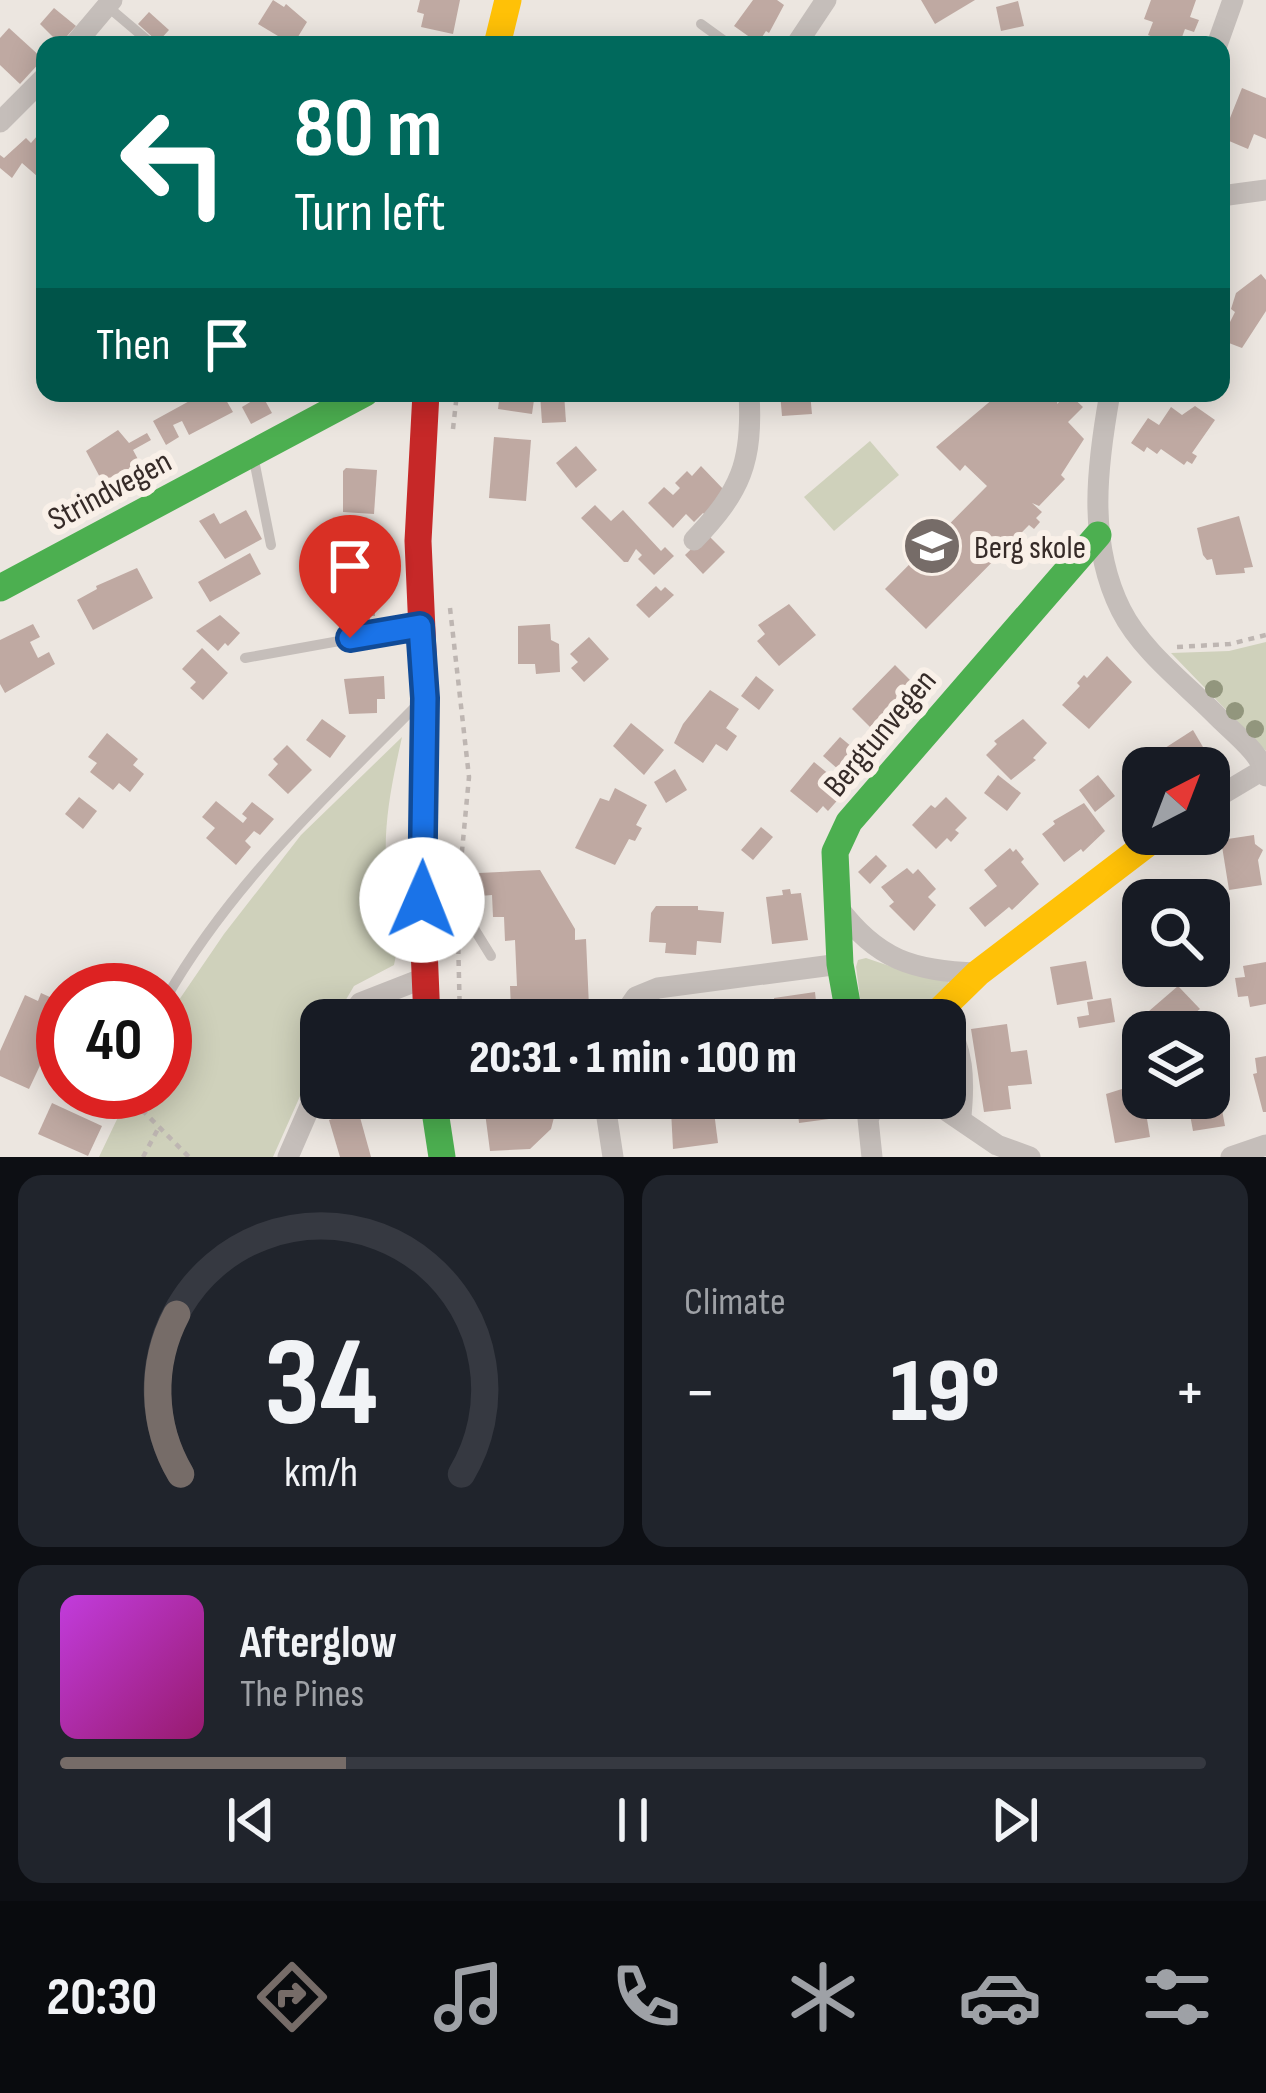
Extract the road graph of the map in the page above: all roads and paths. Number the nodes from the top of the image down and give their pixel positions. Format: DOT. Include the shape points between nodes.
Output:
graph roads {
  1 [pos="508,0"];
  2 [pos="826,0"];
  3 [pos="1233,0"];
  4 [pos="109,3"];
  5 [pos="701,24"];
  6 [pos="82,36"];
  7 [pos="144,36"];
  8 [pos="499,36"];
  9 [pos="718,36"];
  10 [pos="802,36"];
  11 [pos="1220,36"];
  12 [pos="36,92"];
  13 [pos="0,122"];
  14 [pos="1266,190"];
  15 [pos="1230,195"];
  16 [pos="348,402"];
  17 [pos="426,402"];
  18 [pos="456,402"];
  19 [pos="749,402"];
  20 [pos="1108,402"];
  21 [pos="453,430"];
  22 [pos="251,452"];
  23 [pos="1098,535"];
  24 [pos="694,540"];
  25 [pos="271,544"];
  26 [pos="0,588"];
  27 [pos="448,597"];
  28 [pos="420,626"];
  29 [pos="1266,635"];
  30 [pos="1148,648"];
  31 [pos="244,658"];
  32 [pos="425,698"];
  33 [pos="1266,771"];
  34 [pos="1230,791"];
  35 [pos="1133,855"];
  36 [pos="422,900"];
  37 [pos="458,901"];
  38 [pos="837,906"];
  39 [pos="491,956"];
  40 [pos="186,963"];
  41 [pos="840,964"];
  42 [pos="979,973"];
  43 [pos="424,978"];
  44 [pos="370,999"];
  45 [pos="426,999"];
  46 [pos="460,999"];
  47 [pos="635,999"];
  48 [pos="846,999"];
  49 [pos="950,999"];
  50 [pos="966,1064"];
  51 [pos="966,1108"];
  52 [pos="151,1119"];
  53 [pos="304,1119"];
  54 [pos="436,1119"];
  55 [pos="607,1119"];
  56 [pos="867,1119"];
  57 [pos="958,1119"];
  58 [pos="965,1119"];
  59 [pos="965,1124"];
  60 [pos="159,1127"];
  61 [pos="1266,1145"];
  62 [pos="143,1157"];
  63 [pos="189,1157"];
  64 [pos="287,1157"];
  65 [pos="442,1157"];
  66 [pos="613,1157"];
  67 [pos="872,1157"];
  68 [pos="1030,1157"];
  69 [pos="1231,1157"];
  1 -- 8 [label="street"];
  2 -- 10 [label="street"];
  3 -- 11 [label="street"];
  4 -- 6 [label="street"];
  4 -- 7 [label="lane"];
  5 -- 9 [label="lane"];
  12 -- 13 [label="street"];
  14 -- 15 [label="street"];
  16 -- 22 [label="street, Strindvegen"];
  17 -- 28 [label="street"];
  18 -- 21 [label="path"];
  19 -- 24 [label="street" via="736,492"];
  20 -- 23 [label="street"];
  22 -- 25 [label="lane"];
  22 -- 26 [label="street, Strindvegen"];
  23 -- 30 [label="street" via="1122,612"];
  23 -- 38 [label="street, Bergtunvegen" via="849,822 835,852"];
  27 -- 37 [label="path" via="469,777"];
  28 -- 31 [label="lane"];
  28 -- 32 [label="street"];
  29 -- 30 [label="path"];
  30 -- 33 [label="street"];
  32 -- 36 [label="street"];
  32 -- 40 [label="lane" via="263,860"];
  33 -- 34 [label="street"];
  35 -- 42 [label="street"];
  36 -- 37 [label="lane"];
  36 -- 43 [label="street"];
  37 -- 39 [label="lane"];
  37 -- 46 [label="path"];
  38 -- 41 [label="street, Bergtunvegen"];
  38 -- 42 [label="street" via="878,951 909,965"];
  41 -- 47 [label="street" via="658,988"];
  41 -- 48 [label="street, Bergtunvegen"];
  42 -- 49 [label="street"];
  43 -- 44 [label="street"];
  43 -- 45 [label="street"];
  50 -- 51 [label="lane"];
  52 -- 60 [label="path"];
  53 -- 64 [label="street"];
  54 -- 65 [label="street"];
  55 -- 66 [label="street"];
  56 -- 67 [label="street"];
  57 -- 59 [label="street"];
  58 -- 59 [label="lane"];
  59 -- 68 [label="street"];
  60 -- 62 [label="path"];
  60 -- 63 [label="path"];
  61 -- 69 [label="street"];
}
